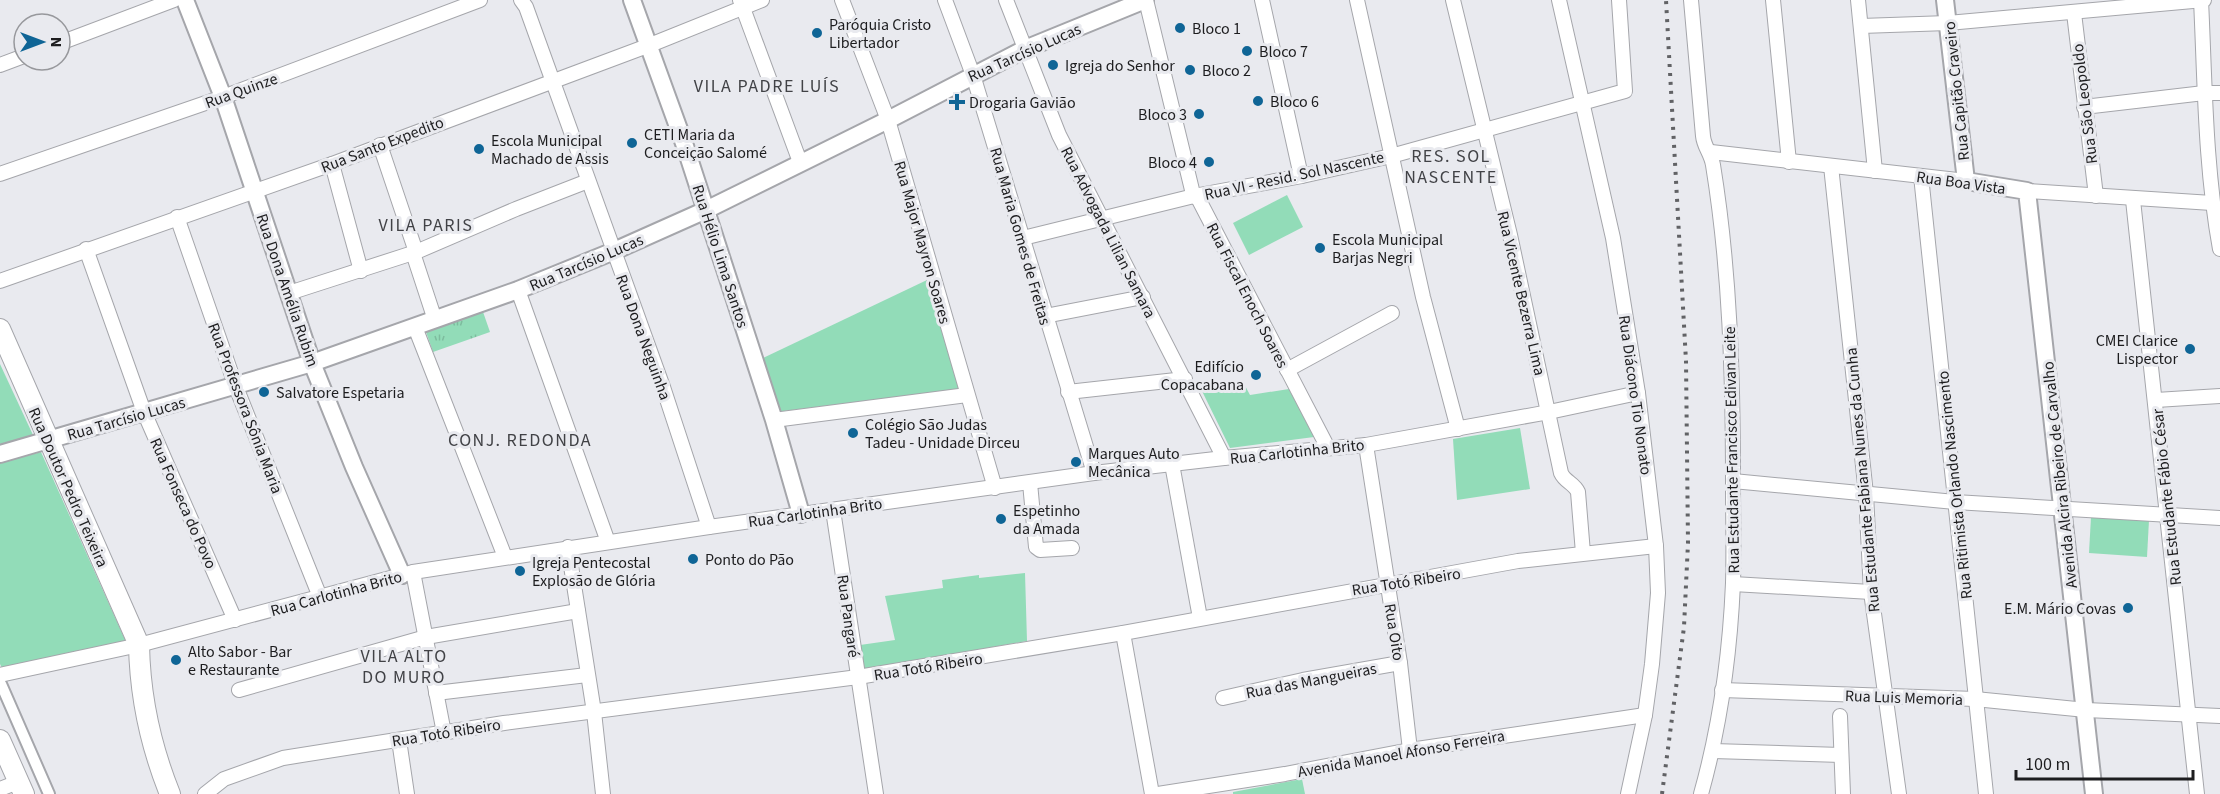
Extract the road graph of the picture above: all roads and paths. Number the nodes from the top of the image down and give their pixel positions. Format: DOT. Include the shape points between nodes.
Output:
graph roads {
  1 [pos="174,0"];
  2 [pos="185,0"];
  3 [pos="480,0"];
  4 [pos="521,0"];
  5 [pos="632,0"];
  6 [pos="762,0"];
  7 [pos="842,0"];
  8 [pos="945,0"];
  9 [pos="1006,0"];
  10 [pos="1145,0"];
  11 [pos="1263,0"];
  12 [pos="1357,0"];
  13 [pos="1453,0"];
  14 [pos="1559,0"];
  15 [pos="1619,0"];
  16 [pos="1691,0"];
  17 [pos="1773,0"];
  18 [pos="1858,0"];
  19 [pos="1945,0"];
  20 [pos="2202,0"];
  21 [pos="741,4"];
  22 [pos="2074,13"];
  23 [pos="1948,22"];
  24 [pos="1861,26"];
  25 [pos="72,38"];
  26 [pos="650,45"];
  27 [pos="1025,49"];
  28 [pos="973,75"];
  29 [pos="553,80"];
  30 [pos="2204,93"];
  31 [pos="2220,93"];
  32 [pos="223,97"];
  33 [pos="1582,102"];
  34 [pos="2084,107"];
  35 [pos="888,120"];
  36 [pos="1485,129"];
  37 [pos="380,145"];
  38 [pos="1711,152"];
  39 [pos="1391,156"];
  40 [pos="800,162"];
  41 [pos="1789,162"];
  42 [pos="332,164"];
  43 [pos="1831,166"];
  44 [pos="1875,171"];
  45 [pos="0,174"];
  46 [pos="1301,176"];
  47 [pos="1921,176"];
  48 [pos="588,182"];
  49 [pos="1966,182"];
  50 [pos="254,190"];
  51 [pos="2027,191"];
  52 [pos="1195,196"];
  53 [pos="2096,196"];
  54 [pos="2133,200"];
  55 [pos="2215,209"];
  56 [pos="706,210"];
  57 [pos="177,217"];
  58 [pos="1102,219"];
  59 [pos="1023,238"];
  60 [pos="86,249"];
  61 [pos="2220,249"];
  62 [pos="614,251"];
  63 [pos="414,253"];
  64 [pos="361,271"];
  65 [pos="0,281"];
  66 [pos="518,290"];
  67 [pos="289,293"];
  68 [pos="1143,297"];
  69 [pos="1392,313"];
  70 [pos="1045,316"];
  71 [pos="435,320"];
  72 [pos="415,327"];
  73 [pos="0,329"];
  74 [pos="312,363"];
  75 [pos="1287,370"];
  76 [pos="1185,379"];
  77 [pos="236,387"];
  78 [pos="1068,392"];
  79 [pos="1638,393"];
  80 [pos="968,394"];
  81 [pos="2220,396"];
  82 [pos="2156,400"];
  83 [pos="144,412"];
  84 [pos="1549,412"];
  85 [pos="774,420"];
  86 [pos="1458,429"];
  87 [pos="49,440"];
  88 [pos="1366,444"];
  89 [pos="1328,448"];
  90 [pos="0,454"];
  91 [pos="1224,458"];
  92 [pos="1172,464"];
  93 [pos="1094,473"];
  94 [pos="1733,481"];
  95 [pos="1030,483"];
  96 [pos="996,488"];
  97 [pos="1866,494"];
  98 [pos="1955,501"];
  99 [pos="833,510"];
  100 [pos="2063,510"];
  101 [pos="801,514"];
  102 [pos="2168,514"];
  103 [pos="2220,518"];
  104 [pos="709,527"];
  105 [pos="608,542"];
  106 [pos="1656,546"];
  107 [pos="568,547"];
  108 [pos="1072,548"];
  109 [pos="1583,554"];
  110 [pos="506,557"];
  111 [pos="407,574"];
  112 [pos="1388,584"];
  113 [pos="1733,584"];
  114 [pos="1871,592"];
  115 [pos="320,597"];
  116 [pos="578,611"];
  117 [pos="1200,618"];
  118 [pos="235,620"];
  119 [pos="1123,633"];
  120 [pos="426,637"];
  121 [pos="139,645"];
  122 [pos="1400,663"];
  123 [pos="0,675"];
  124 [pos="587,675"];
  125 [pos="858,677"];
  126 [pos="1,684"];
  127 [pos="239,690"];
  128 [pos="1722,690"];
  129 [pos="436,693"];
  130 [pos="1885,696"];
  131 [pos="1223,698"];
  132 [pos="1975,699"];
  133 [pos="2086,710"];
  134 [pos="594,712"];
  135 [pos="2189,714"];
  136 [pos="1645,715"];
  137 [pos="1840,716"];
  138 [pos="2220,716"];
  139 [pos="444,733"];
  140 [pos="0,740"];
  141 [pos="399,740"];
  142 [pos="1410,750"];
  143 [pos="1713,751"];
  144 [pos="1841,754"];
  145 [pos="14,788"];
  146 [pos="49,794"];
  147 [pos="170,794"];
  148 [pos="205,794"];
  149 [pos="407,794"];
  150 [pos="603,794"];
  151 [pos="876,794"];
  152 [pos="1152,794"];
  153 [pos="1158,794"];
  154 [pos="1628,794"];
  155 [pos="1701,794"];
  156 [pos="1843,794"];
  157 [pos="1899,794"];
  158 [pos="1986,794"];
  159 [pos="2094,794"];
  160 [pos="2197,794"];
  1 -- 25 [label="street"];
  2 -- 32 [label="street, Rua Dona Amélia Rubim"];
  3 -- 32 [label="street, Rua Quinze"];
  4 -- 29 [label="street, Rua Dona Neguinha"];
  5 -- 26 [label="street, Rua Hélio Lima Santos"];
  6 -- 21 [label="street, Rua Santo Expedito"];
  7 -- 35 [label="street, Rua Major Mayron Soares"];
  8 -- 28 [label="street, Rua Maria Gomes de Freitas"];
  9 -- 27 [label="street, Rua Advogada Lilian Samara"];
  10 -- 27 [label="street, Rua Tarcísio Lucas"];
  10 -- 52 [label="street, Rua Fiscal Enoch Soares"];
  11 -- 46 [label="street"];
  12 -- 39 [label="street"];
  13 -- 36 [label="street, Rua Vicente Bezerra Lima"];
  14 -- 33 [label="street, Rua Diácono Tio Nonato"];
  15 -- 33 [label="street, Rua VI - Resid. Sol Nascente" via="1625,91"];
  16 -- 38 [label="street, Rua Estudante Francisco Edivan Leite" via="1704,146"];
  17 -- 41 [label="street"];
  18 -- 24 [label="street"];
  19 -- 23 [label="street, Rua Capitão Craveiro"];
  20 -- 22 [label="street"];
  20 -- 30 [label="street"];
  21 -- 26 [label="street, Rua Santo Expedito"];
  21 -- 40 [label="street"];
  22 -- 23 [label="street"];
  22 -- 34 [label="street, Rua São Leopoldo"];
  23 -- 24 [label="street"];
  23 -- 49 [label="street, Rua Capitão Craveiro"];
  24 -- 44 [label="street"];
  26 -- 29 [label="street, Rua Santo Expedito"];
  26 -- 56 [label="street, Rua Hélio Lima Santos"];
  27 -- 28 [label="street, Rua Tarcísio Lucas"];
  27 -- 58 [label="street, Rua Advogada Lilian Samara" via="1059,135"];
  28 -- 35 [label="street, Rua Tarcísio Lucas"];
  28 -- 59 [label="street, Rua Maria Gomes de Freitas"];
  29 -- 37 [label="street, Rua Santo Expedito"];
  29 -- 48 [label="street, Rua Dona Neguinha"];
  30 -- 31 [label="street"];
  30 -- 34 [label="street"];
  30 -- 55 [label="street"];
  32 -- 45 [label="street, Rua Quinze"];
  32 -- 50 [label="street, Rua Dona Amélia Rubim"];
  33 -- 36 [label="street, Rua VI - Resid. Sol Nascente"];
  33 -- 79 [label="street, Rua Diácono Tio Nonato" via="1613,238"];
  34 -- 53 [label="street, Rua São Leopoldo"];
  35 -- 40 [label="street, Rua Tarcísio Lucas"];
  35 -- 80 [label="street, Rua Major Mayron Soares"];
  36 -- 39 [label="street, Rua VI - Resid. Sol Nascente"];
  36 -- 84 [label="street, Rua Vicente Bezerra Lima"];
  37 -- 42 [label="street, Rua Santo Expedito"];
  37 -- 63 [label="street"];
  38 -- 41 [label="street, Rua Boa Vista"];
  38 -- 94 [label="street, Rua Estudante Francisco Edivan Leite" via="1728,285"];
  39 -- 46 [label="street, Rua VI - Resid. Sol Nascente"];
  39 -- 86 [label="street"];
  40 -- 56 [label="street, Rua Tarcísio Lucas"];
  41 -- 43 [label="street, Rua Boa Vista"];
  42 -- 50 [label="street, Rua Santo Expedito"];
  42 -- 64 [label="street"];
  43 -- 44 [label="street, Rua Boa Vista"];
  43 -- 97 [label="street, Rua Estudante Fabiana Nunes da Cunha"];
  44 -- 47 [label="street, Rua Boa Vista"];
  46 -- 52 [label="street, Rua VI - Resid. Sol Nascente"];
  47 -- 49 [label="street, Rua Boa Vista"];
  47 -- 98 [label="street, Rua Ritimista Orlando Nascimento"];
  48 -- 62 [label="street, Rua Dona Neguinha"];
  48 -- 63 [label="street"];
  49 -- 51 [label="street, Rua Boa Vista"];
  50 -- 57 [label="street, Rua Santo Expedito"];
  50 -- 67 [label="street, Rua Dona Amélia Rubim"];
  51 -- 53 [label="street, Rua Boa Vista"];
  51 -- 100 [label="street, Avenida Alcira Ribeiro de Carvalho"];
  52 -- 58 [label="street, Rua VI - Resid. Sol Nascente"];
  52 -- 75 [label="street, Rua Fiscal Enoch Soares"];
  53 -- 54 [label="street, Rua Boa Vista"];
  54 -- 55 [label="street, Rua Boa Vista"];
  54 -- 82 [label="street, Rua Estudante Fábio César"];
  55 -- 61 [label="street"];
  56 -- 62 [label="street, Rua Tarcísio Lucas"];
  56 -- 85 [label="street, Rua Hélio Lima Santos"];
  57 -- 60 [label="street, Rua Santo Expedito"];
  57 -- 77 [label="street, Rua Professora Sônia Maria"];
  58 -- 59 [label="street, Rua VI - Resid. Sol Nascente"];
  58 -- 68 [label="street, Rua Advogada Lilian Samara"];
  59 -- 70 [label="street, Rua Maria Gomes de Freitas"];
  60 -- 65 [label="street, Rua Santo Expedito"];
  60 -- 83 [label="street, Rua Fonseca do Povo"];
  62 -- 66 [label="street, Rua Tarcísio Lucas"];
  62 -- 104 [label="street, Rua Dona Neguinha"];
  63 -- 64 [label="street"];
  63 -- 71 [label="street"];
  64 -- 67 [label="street"];
  66 -- 71 [label="street, Rua Tarcísio Lucas"];
  66 -- 105 [label="street"];
  67 -- 74 [label="street, Rua Dona Amélia Rubim"];
  68 -- 70 [label="street"];
  68 -- 76 [label="street, Rua Advogada Lilian Samara"];
  69 -- 75 [label="street"];
  70 -- 78 [label="street, Rua Maria Gomes de Freitas"];
  71 -- 72 [label="street, Rua Tarcísio Lucas"];
  72 -- 74 [label="street, Rua Tarcísio Lucas"];
  72 -- 110 [label="street"];
  73 -- 87 [label="main road, Rua Doutor Pedro Teixeira"];
  74 -- 77 [label="street, Rua Tarcísio Lucas"];
  74 -- 111 [label="street, Rua Dona Amélia Rubim" via="354,467"];
  75 -- 89 [label="street, Rua Fiscal Enoch Soares"];
  76 -- 78 [label="street"];
  76 -- 91 [label="street, Rua Advogada Lilian Samara"];
  77 -- 83 [label="street, Rua Tarcísio Lucas"];
  77 -- 115 [label="street, Rua Professora Sônia Maria"];
  78 -- 93 [label="street, Rua Maria Gomes de Freitas"];
  79 -- 84 [label="street, Rua Carlotinha Brito"];
  79 -- 106 [label="street, Rua Diácono Tio Nonato"];
  80 -- 85 [label="street"];
  80 -- 96 [label="street, Rua Major Mayron Soares"];
  81 -- 82 [label="street"];
  82 -- 102 [label="street, Rua Estudante Fábio César"];
  83 -- 87 [label="street, Rua Tarcísio Lucas"];
  83 -- 118 [label="street, Rua Fonseca do Povo"];
  84 -- 86 [label="street, Rua Carlotinha Brito"];
  84 -- 109 [label="street, Rua Vicente Bezerra Lima" via="1561,475 1578,492"];
  85 -- 101 [label="street, Rua Hélio Lima Santos"];
  86 -- 88 [label="street, Rua Carlotinha Brito"];
  87 -- 90 [label="street, Rua Tarcísio Lucas"];
  87 -- 121 [label="main road, Rua Doutor Pedro Teixeira"];
  88 -- 89 [label="street, Rua Carlotinha Brito"];
  88 -- 112 [label="street, Rua Oito"];
  89 -- 91 [label="street, Rua Carlotinha Brito"];
  91 -- 92 [label="street, Rua Carlotinha Brito"];
  92 -- 93 [label="street, Rua Carlotinha Brito"];
  92 -- 117 [label="street"];
  93 -- 95 [label="street, Rua Carlotinha Brito"];
  94 -- 97 [label="street"];
  94 -- 113 [label="street, Rua Estudante Francisco Edivan Leite"];
  95 -- 96 [label="street, Rua Carlotinha Brito"];
  95 -- 108 [label="street" via="1036,547"];
  96 -- 99 [label="street, Rua Carlotinha Brito"];
  97 -- 98 [label="street"];
  97 -- 114 [label="street, Rua Estudante Fabiana Nunes da Cunha"];
  98 -- 100 [label="street"];
  98 -- 132 [label="street, Rua Ritimista Orlando Nascimento"];
  99 -- 101 [label="street, Rua Carlotinha Brito"];
  99 -- 125 [label="street, Rua Pangaré"];
  100 -- 102 [label="street"];
  100 -- 133 [label="street, Avenida Alcira Ribeiro de Carvalho"];
  101 -- 104 [label="street, Rua Carlotinha Brito"];
  102 -- 103 [label="street"];
  102 -- 135 [label="street, Rua Estudante Fábio César"];
  104 -- 105 [label="street, Rua Carlotinha Brito"];
  105 -- 107 [label="street, Rua Carlotinha Brito"];
  106 -- 109 [label="street, Rua Totó Ribeiro"];
  106 -- 136 [label="street, Rua Diácono Tio Nonato" via="1658,593"];
  107 -- 110 [label="street, Rua Carlotinha Brito"];
  107 -- 116 [label="street"];
  109 -- 112 [label="street, Rua Totó Ribeiro"];
  110 -- 111 [label="street, Rua Carlotinha Brito"];
  111 -- 115 [label="street, Rua Carlotinha Brito"];
  111 -- 120 [label="street"];
  112 -- 117 [label="street, Rua Totó Ribeiro"];
  112 -- 122 [label="street, Rua Oito"];
  113 -- 114 [label="street"];
  113 -- 128 [label="street, Rua Estudante Francisco Edivan Leite"];
  114 -- 130 [label="street, Rua Estudante Fabiana Nunes da Cunha"];
  115 -- 118 [label="street, Rua Carlotinha Brito"];
  116 -- 120 [label="street"];
  116 -- 124 [label="street"];
  117 -- 119 [label="street, Rua Totó Ribeiro"];
  118 -- 121 [label="street, Rua Carlotinha Brito"];
  119 -- 125 [label="street, Rua Totó Ribeiro"];
  119 -- 152 [label="street"];
  120 -- 127 [label="street"];
  120 -- 129 [label="street"];
  121 -- 123 [label="street, Rua Carlotinha Brito"];
  121 -- 147 [label="main road" via="147,716"];
  122 -- 131 [label="street, Rua das Mangueiras"];
  122 -- 142 [label="street, Rua Oito"];
  124 -- 129 [label="street"];
  124 -- 134 [label="street"];
  125 -- 134 [label="street, Rua Totó Ribeiro"];
  125 -- 151 [label="street, Rua Pangaré"];
  126 -- 146 [label="street"];
  128 -- 130 [label="street, Rua Luis Memoria"];
  128 -- 143 [label="street, Rua Estudante Francisco Edivan Leite"];
  129 -- 139 [label="street"];
  130 -- 132 [label="street, Rua Luis Memoria"];
  130 -- 157 [label="street, Rua Estudante Fabiana Nunes da Cunha"];
  132 -- 133 [label="street, Rua Luis Memoria"];
  132 -- 158 [label="street, Rua Ritimista Orlando Nascimento"];
  133 -- 135 [label="street, Rua Luis Memoria"];
  133 -- 159 [label="street, Avenida Alcira Ribeiro de Carvalho"];
  134 -- 139 [label="street, Rua Totó Ribeiro"];
  134 -- 150 [label="street"];
  135 -- 138 [label="street, Rua Luis Memoria"];
  135 -- 160 [label="street, Rua Estudante Fábio César"];
  136 -- 142 [label="street, Avenida Manoel Afonso Ferreira"];
  136 -- 154 [label="street, Rua Diácono Tio Nonato"];
  137 -- 144 [label="street"];
  139 -- 141 [label="street, Rua Totó Ribeiro"];
  140 -- 145 [label="main road"];
  141 -- 148 [label="street, Rua Totó Ribeiro" via="283,758 224,779"];
  141 -- 149 [label="street"];
  142 -- 153 [label="street, Avenida Manoel Afonso Ferreira"];
  143 -- 144 [label="street"];
  143 -- 155 [label="street, Rua Estudante Francisco Edivan Leite"];
  144 -- 156 [label="street"];
}
